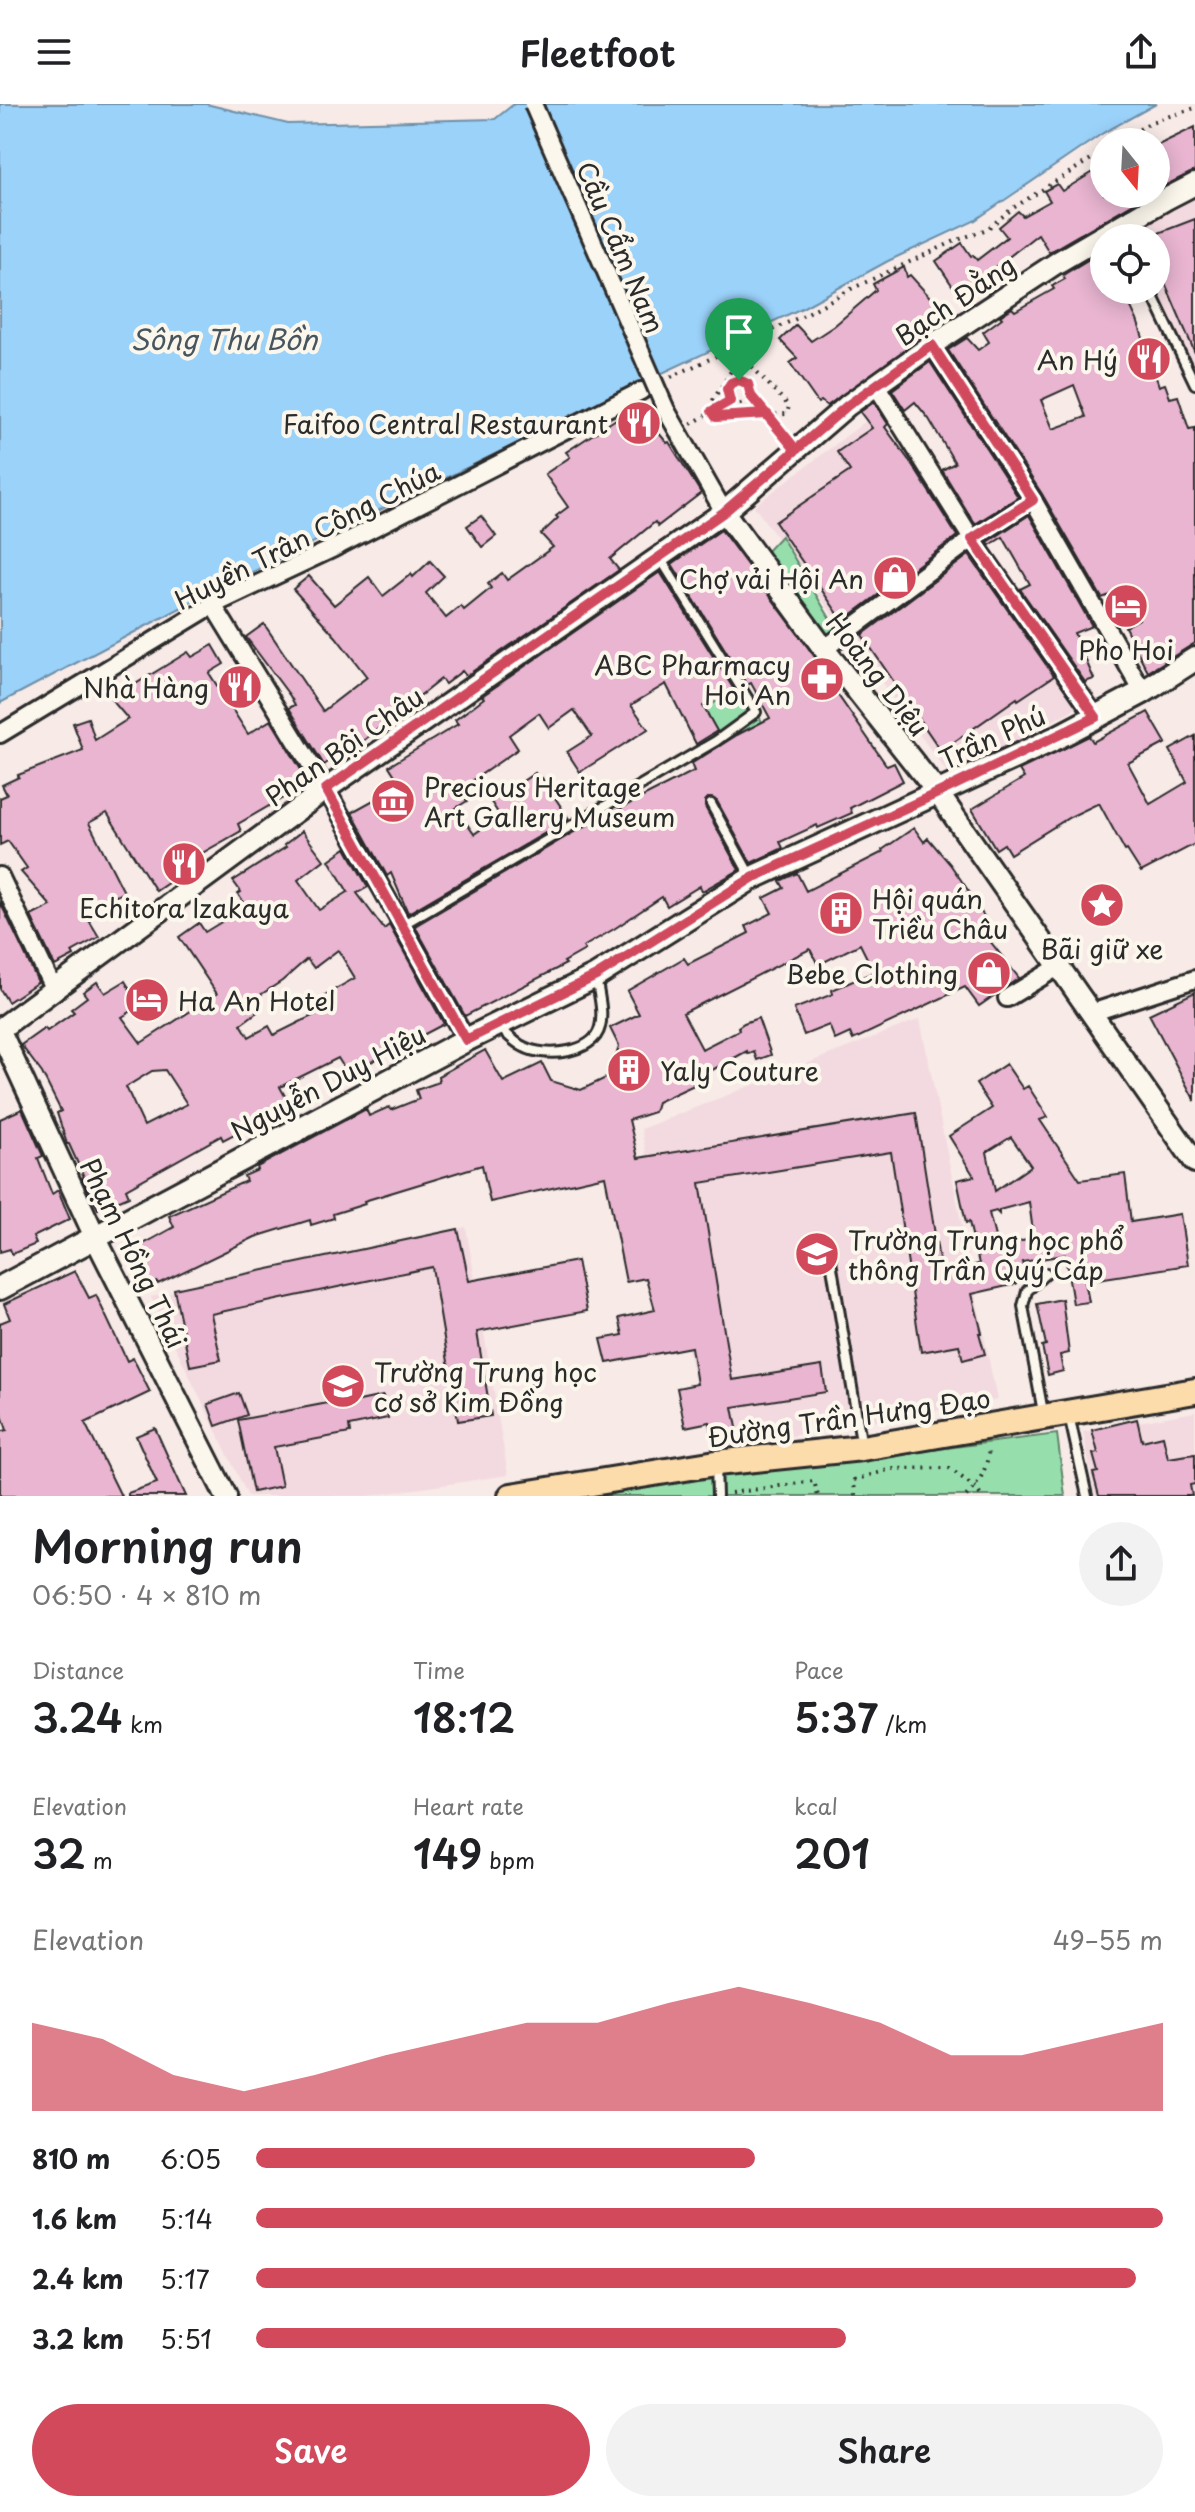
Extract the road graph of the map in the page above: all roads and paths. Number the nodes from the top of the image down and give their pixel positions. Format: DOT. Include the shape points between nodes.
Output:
graph roads {
  1 [pos="533,104"];
  2 [pos="1195,108"];
  3 [pos="1141,128"];
  4 [pos="1090,160"];
  5 [pos="1195,184"];
  6 [pos="1134,224"];
  7 [pos="1090,247"];
  8 [pos="1157,304"];
  9 [pos="741,345"];
  10 [pos="932,345"];
  11 [pos="741,355"];
  12 [pos="739,380"];
  13 [pos="662,381"];
  14 [pos="1195,384"];
  15 [pos="876,385"];
  16 [pos="641,391"];
  17 [pos="751,396"];
  18 [pos="730,401"];
  19 [pos="666,410"];
  20 [pos="712,411"];
  21 [pos="767,414"];
  22 [pos="796,450"];
  23 [pos="1033,500"];
  24 [pos="724,512"];
  25 [pos="972,539"];
  26 [pos="659,557"];
  27 [pos="213,605"];
  28 [pos="824,649"];
  29 [pos="1195,659"];
  30 [pos="1143,692"];
  31 [pos="1096,717"];
  32 [pos="0,734"];
  33 [pos="326,789"];
  34 [pos="938,793"];
  35 [pos="711,804"];
  36 [pos="0,876"];
  37 [pos="752,878"];
  38 [pos="402,925"];
  39 [pos="1058,967"];
  40 [pos="596,976"];
  41 [pos="1195,979"];
  42 [pos="54,990"];
  43 [pos="1007,998"];
  44 [pos="1091,1013"];
  45 [pos="496,1025"];
  46 [pos="0,1030"];
  47 [pos="466,1040"];
  48 [pos="1195,1162"];
  49 [pos="96,1239"];
  50 [pos="829,1249"];
  51 [pos="1046,1273"];
  52 [pos="0,1288"];
  53 [pos="1195,1391"];
  54 [pos="1069,1413"];
  55 [pos="1044,1417"];
  56 [pos="990,1437"];
  57 [pos="862,1448"];
  58 [pos="716,1463"];
  59 [pos="976,1488"];
  60 [pos="226,1496"];
  61 [pos="511,1496"];
  62 [pos="717,1496"];
  63 [pos="818,1496"];
  64 [pos="855,1496"];
  65 [pos="966,1496"];
  66 [pos="981,1496"];
  67 [pos="1087,1496"];
  1 -- 19 [label="street, Cầu Cẩm Nam, bridge"];
  2 -- 3 [label="path"];
  4 -- 9 [label="path" via="987,229"];
  5 -- 6 [label="street, Bạch Đằng"];
  7 -- 10 [label="street, Bạch Đằng"];
  8 -- 14 [label="lane"];
  9 -- 11 [label="path"];
  9 -- 13 [label="path"];
  10 -- 15 [label="street, Bạch Đằng"];
  10 -- 23 [label="street"];
  11 -- 12 [label="path"];
  11 -- 20 [label="path" via="710,405"];
  11 -- 21 [label="path" via="789,406 787,414"];
  12 -- 17 [label="path" via="748,384"];
  12 -- 18 [label="path" via="727,389"];
  15 -- 22 [label="street, Bạch Đằng"];
  15 -- 25 [label="street"];
  16 -- 27 [label="street, Huyền Trân Công Chúa"];
  17 -- 18 [label="path" via="743,404"];
  17 -- 21 [label="path"];
  18 -- 20 [label="path"];
  19 -- 24 [label="street, Hoàng Diệu"];
  20 -- 21 [label="path" via="716,417"];
  21 -- 22 [label="path"];
  22 -- 24 [label="street, Bạch Đằng"];
  23 -- 25 [label="street"];
  23 -- 30 [label="street"];
  24 -- 26 [label="street, Phan Bội Châu"];
  24 -- 28 [label="street, Hoàng Diệu"];
  25 -- 28 [label="street"];
  25 -- 31 [label="street"];
  26 -- 33 [label="street, Phan Bội Châu"];
  26 -- 38 [label="lane" via="756,712 716,741"];
  27 -- 32 [label="street, Huyền Trân Công Chúa"];
  27 -- 33 [label="street"];
  28 -- 34 [label="street, Hoàng Diệu"];
  29 -- 30 [label="main road, Trần Phú"];
  30 -- 31 [label="main road, Trần Phú"];
  31 -- 34 [label="main road, Trần Phú"];
  33 -- 38 [label="street"];
  33 -- 42 [label="street, Phan Bội Châu"];
  34 -- 37 [label="main road, Nguyễn Duy Hiệu"];
  34 -- 39 [label="street, Hoàng Diệu"];
  35 -- 37 [label="lane"];
  36 -- 42 [label="street"];
  37 -- 40 [label="main road, Nguyễn Duy Hiệu"];
  38 -- 47 [label="street"];
  39 -- 43 [label="street"];
  39 -- 44 [label="street, Hoàng Diệu"];
  40 -- 45 [label="main road, Nguyễn Duy Hiệu"];
  40 -- 45 [label="lane" via="600,1029 573,1050 552,1054 524,1048"];
  41 -- 44 [label="street"];
  42 -- 46 [label="street, Phan Bội Châu"];
  44 -- 48 [label="street, Hoàng Diệu"];
  45 -- 47 [label="main road, Nguyễn Duy Hiệu"];
  46 -- 49 [label="street, Phạm Hồng Thái"];
  47 -- 49 [label="main road, Nguyễn Duy Hiệu"];
  49 -- 52 [label="main road, Nguyễn Duy Hiệu"];
  49 -- 60 [label="street, Phạm Hồng Thái"];
  50 -- 57 [label="lane"];
  51 -- 55 [label="lane" via="1027,1291 1023,1306"];
  53 -- 54 [label="main road, Đường Trần Hưng Đạo"];
  54 -- 55 [label="main road, Đường Trần Hưng Đạo"];
  54 -- 67 [label="lane"];
  55 -- 57 [label="main road, Đường Trần Hưng Đạo"];
  56 -- 59 [label="path"];
  57 -- 58 [label="main road, Đường Trần Hưng Đạo"];
  58 -- 61 [label="main road, Đường Trần Hưng Đạo"];
  58 -- 62 [label="lane"];
  59 -- 64 [label="path" via="949,1468 891,1469 854,1480"];
  59 -- 65 [label="path"];
  59 -- 66 [label="path"];
  62 -- 63 [label="path" via="814,1481"];
}
